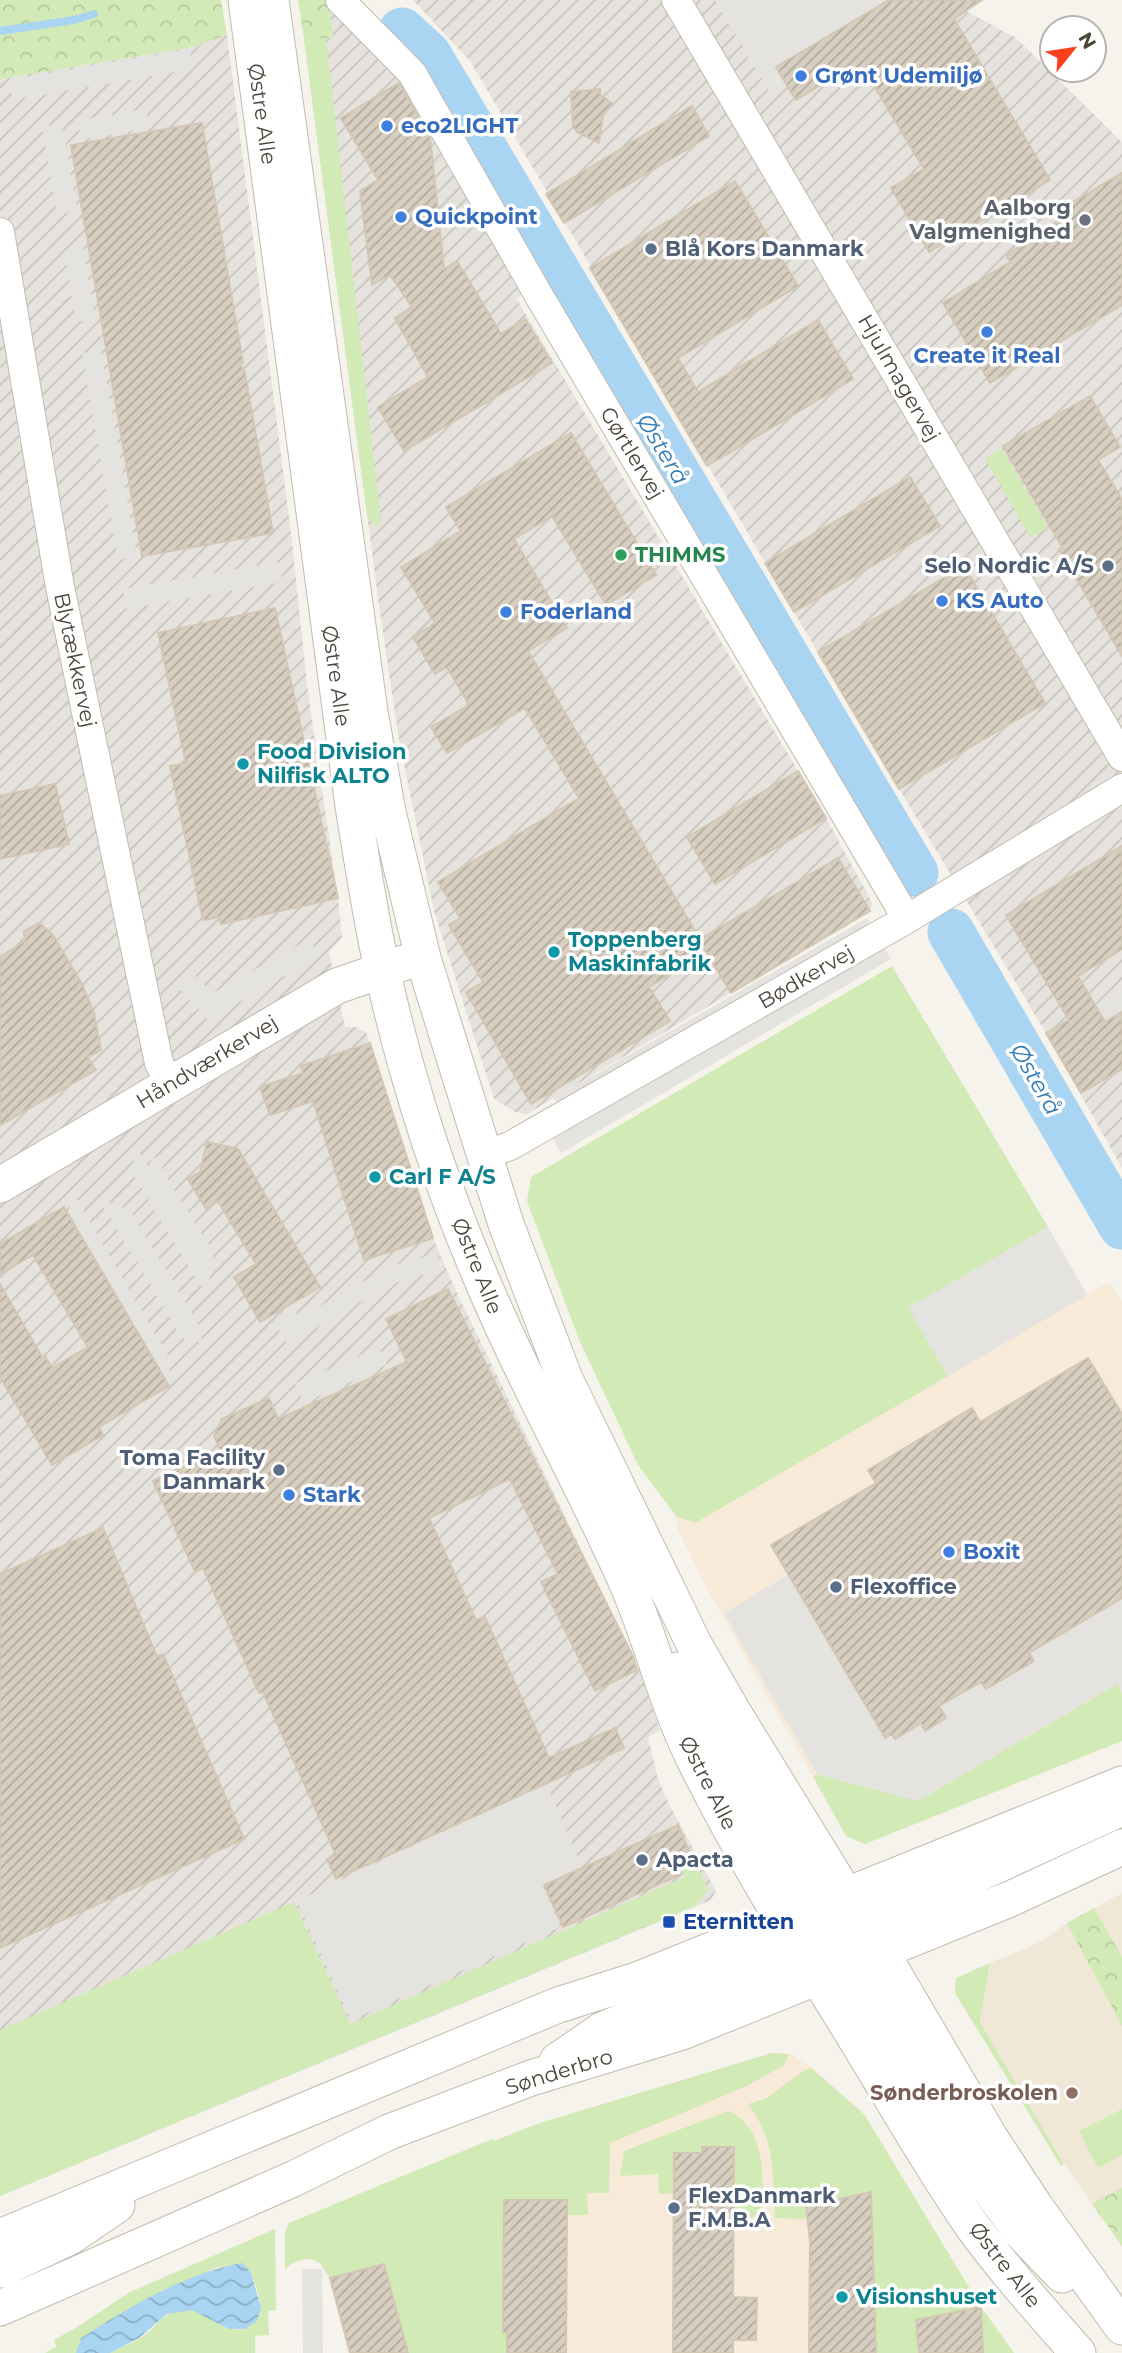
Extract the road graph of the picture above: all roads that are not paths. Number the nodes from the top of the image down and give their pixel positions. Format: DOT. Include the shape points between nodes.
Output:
graph roads {
  1 [pos="246,0"];
  2 [pos="271,0"];
  3 [pos="340,0"];
  4 [pos="676,0"];
  5 [pos="0,232"];
  6 [pos="1122,757"];
  7 [pos="1122,788"];
  8 [pos="907,919"];
  9 [pos="423,958"];
  10 [pos="382,969"];
  11 [pos="170,1084"];
  12 [pos="484,1155"];
  13 [pos="0,1185"];
  14 [pos="1122,1783"];
  15 [pos="1122,1808"];
  16 [pos="1122,1847"];
  17 [pos="833,1935"];
  18 [pos="178,2164"];
  19 [pos="0,2237"];
  20 [pos="0,2270"];
  21 [pos="0,2308"];
  22 [pos="1039,2309"];
  23 [pos="1122,2327"];
  24 [pos="1122,2339"];
  25 [pos="1061,2353"];
  26 [pos="1079,2353"];
  1 -- 10 [label="street, Østre Alle" via="354,806"];
  2 -- 9 [label="street, Østre Alle" via="370,712"];
  3 -- 8 [label="street, Gørtlervej" via="412,74"];
  4 -- 6 [label="street, Hjulmagervej"];
  5 -- 11 [label="street, Blytækkervej" via="60,587 159,1063"];
  7 -- 8 [label="street, Bødkervej"];
  8 -- 12 [label="street, Bødkervej" via="510,1146"];
  9 -- 10 [label="street, Håndværkervej"];
  9 -- 12 [label="street, Østre Alle"];
  10 -- 11 [label="street, Håndværkervej" via="337,986"];
  10 -- 17 [label="street, Østre Alle" via="429,1138 504,1331 625,1578"];
  11 -- 13 [label="street, Håndværkervej"];
  12 -- 17 [label="street, Østre Alle" via="528,1289 565,1379 651,1559 694,1644 827,1863"];
  14 -- 17 [label="street, Sønderbro"];
  15 -- 17 [label="street"];
  16 -- 17 [label="street, Sønderbro" via="1050,1882"];
  17 -- 18 [label="street, Sønderbro" via="637,1980 558,2006"];
  17 -- 21 [label="street, Sønderbro" via="660,2040 531,2078 389,2132"];
  17 -- 22 [label="street, Østre Alle" via="847,2025 973,2227"];
  17 -- 23 [label="street, Østre Alle" via="991,2139"];
  17 -- 24 [label="street" via="947,2127 993,2194 1019,2230"];
  18 -- 19 [label="street, Sønderbro"];
  18 -- 20 [label="street" via="70,2237"];
  22 -- 25 [label="street"];
  22 -- 26 [label="street, Østre Alle"];
}
